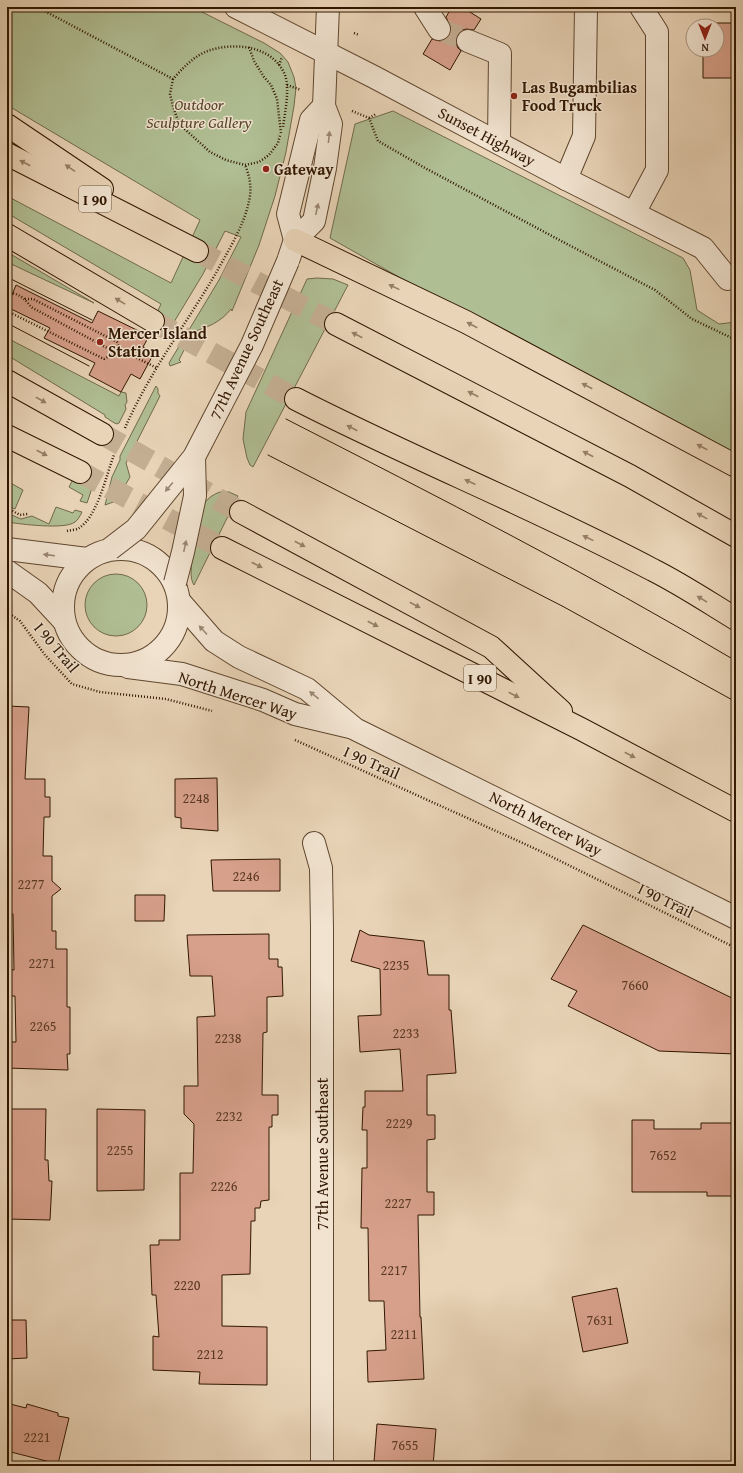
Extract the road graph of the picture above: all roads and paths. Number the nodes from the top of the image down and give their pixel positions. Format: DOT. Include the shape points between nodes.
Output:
graph roads {
  1 [pos="36,7"];
  2 [pos="236,7"];
  3 [pos="328,7"];
  4 [pos="424,7"];
  5 [pos="586,7"];
  6 [pos="641,7"];
  7 [pos="438,29"];
  8 [pos="354,33"];
  9 [pos="359,35"];
  10 [pos="468,41"];
  11 [pos="249,47"];
  12 [pos="327,52"];
  13 [pos="282,57"];
  14 [pos="279,65"];
  15 [pos="173,79"];
  16 [pos="287,85"];
  17 [pos="296,88"];
  18 [pos="376,114"];
  19 [pos="365,117"];
  20 [pos="369,118"];
  21 [pos="7,125"];
  22 [pos="281,133"];
  23 [pos="500,142"];
  24 [pos="7,154"];
  25 [pos="246,166"];
  26 [pos="566,179"];
  27 [pos="634,213"];
  28 [pos="7,235"];
  29 [pos="295,240"];
  30 [pos="728,279"];
  31 [pos="7,293"];
  32 [pos="25,299"];
  33 [pos="7,311"];
  34 [pos="153,321"];
  35 [pos="336,324"];
  36 [pos="736,340"];
  37 [pos="121,350"];
  38 [pos="157,368"];
  39 [pos="7,381"];
  40 [pos="296,399"];
  41 [pos="125,428"];
  42 [pos="7,436"];
  43 [pos="109,442"];
  44 [pos="194,457"];
  45 [pos="736,466"];
  46 [pos="80,472"];
  47 [pos="7,508"];
  48 [pos="242,512"];
  49 [pos="28,514"];
  50 [pos="64,531"];
  51 [pos="736,536"];
  52 [pos="222,548"];
  53 [pos="7,549"];
  54 [pos="110,549"];
  55 [pos="88,559"];
  56 [pos="7,571"];
  57 [pos="178,593"];
  58 [pos="7,612"];
  59 [pos="736,619"];
  60 [pos="64,621"];
  61 [pos="119,666"];
  62 [pos="219,713"];
  63 [pos="355,729"];
  64 [pos="581,729"];
  65 [pos="292,739"];
  66 [pos="736,811"];
  67 [pos="314,843"];
  68 [pos="736,918"];
  69 [pos="736,948"];
  70 [pos="322,1466"];
  1 -- 15 [label="path"];
  2 -- 12 [label="street, Sunset Highway"];
  3 -- 12 [label="street"];
  4 -- 7 [label="street"];
  5 -- 26 [label="street" via="584,136"];
  6 -- 27 [label="street" via="658,32 658,170"];
  8 -- 9 [label="path"];
  10 -- 23 [label="street" via="500,54"];
  11 -- 14 [label="path" via="265,54"];
  11 -- 15 [label="path" via="227,47 205,52 188,62"];
  11 -- 22 [label="path" via="254,61 271,85 276,99"];
  12 -- 23 [label="street, Sunset Highway"];
  12 -- 29 [label="street" via="324,106 311,120 288,214"];
  13 -- 14 [label="path"];
  14 -- 16 [label="path"];
  15 -- 25 [label="path" via="170,94 179,124 210,152"];
  16 -- 17 [label="path"];
  16 -- 22 [label="path"];
  18 -- 20 [label="path"];
  19 -- 20 [label="path"];
  20 -- 36 [label="path" via="378,141 655,290 692,319"];
  21 -- 24 [label="highway, I 90" via="191,248"];
  22 -- 25 [label="path" via="278,143 269,155 259,162"];
  23 -- 26 [label="street, Sunset Highway"];
  25 -- 38 [label="path" via="250,178 250,191 242,223 203,294"];
  26 -- 27 [label="street, Sunset Highway"];
  27 -- 30 [label="street, Sunset Highway" via="703,248"];
  34 -- 28 [label="highway, one-way"];
  29 -- 44 [label="street, 77th Avenue Southeast, bridge" via="252,345"];
  45 -- 29 [label="highway, one-way" via="466,322"];
  31 -- 32 [label="path" via="13,292"];
  32 -- 37 [label="path" via="30,307 105,347"];
  32 -- 37 [label="path" via="33,299 117,342"];
  33 -- 37 [label="path" via="104,359"];
  51 -- 35 [label="highway, one-way" via="624,472"];
  37 -- 38 [label="path"];
  38 -- 41 [label="path"];
  39 -- 43 [label="highway, one-way"];
  59 -- 40 [label="highway, one-way" via="654,570 513,501 359,432"];
  42 -- 46 [label="highway, one-way"];
  43 -- 50 [label="path" via="97,503 89,518 78,529"];
  44 -- 54 [label="street, 77th Avenue Southeast, one-way, bridge" via="136,529"];
  57 -- 44 [label="street, 77th Avenue Southeast, one-way, bridge" via="183,552 195,496"];
  47 -- 49 [label="path" via="20,515"];
  48 -- 64 [label="highway, one-way" via="492,646"];
  52 -- 64 [label="highway, I 90, one-way"];
  55 -- 53 [label="street, one-way"];
  54 -- 55 [label="street"];
  54 -- 57 [label="street" via="130,548 149,555 164,567"];
  55 -- 60 [label="street" via="77,567 67,583 62,602"];
  56 -- 60 [label="street" via="38,593"];
  57 -- 61 [label="street" via="178,622 170,640 156,654 138,663"];
  63 -- 57 [label="street, North Mercer Way, one-way" via="307,690 239,658 214,642"];
  58 -- 62 [label="path, I 90 Trail" via="20,621 72,684 100,692 166,699"];
  60 -- 61 [label="street" via="71,638 84,652 100,662"];
  61 -- 63 [label="street, North Mercer Way" via="182,674 263,700 295,714"];
  63 -- 68 [label="street, North Mercer Way"];
  64 -- 66 [label="highway, I 90, one-way"];
  65 -- 69 [label="path, I 90 Trail" via="538,850"];
  67 -- 70 [label="street, 77th Avenue Southeast" via="321,868 322,928"];
}
